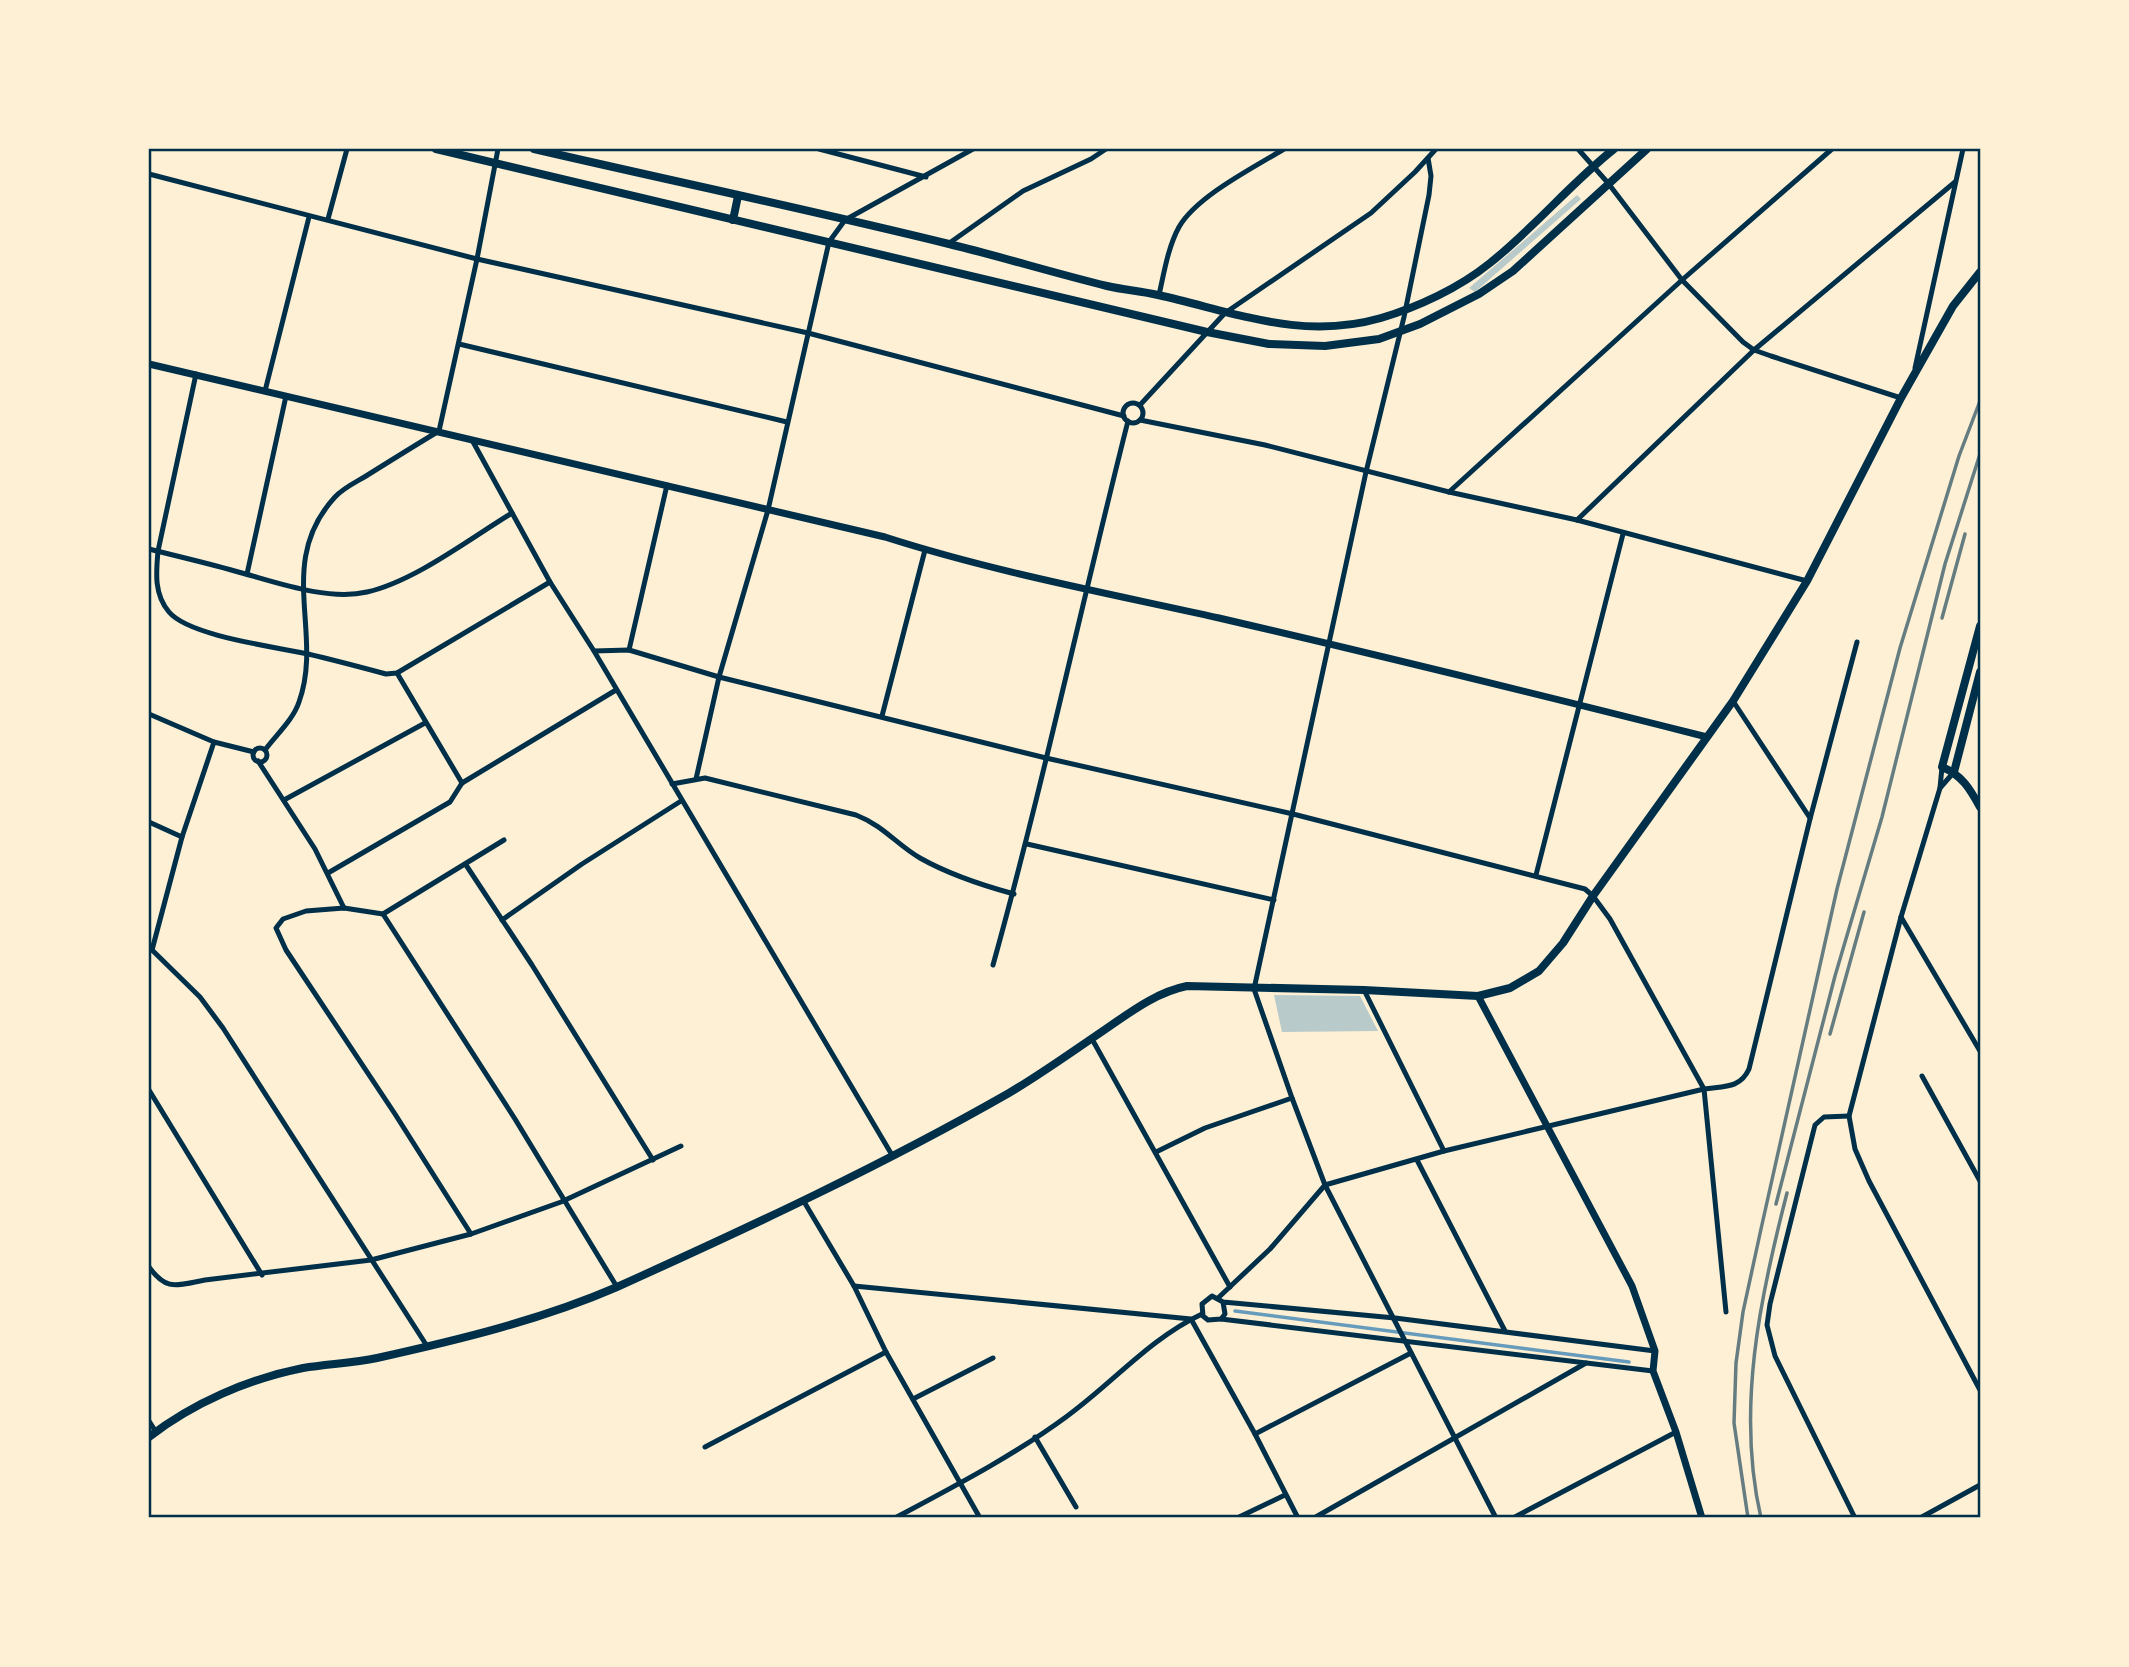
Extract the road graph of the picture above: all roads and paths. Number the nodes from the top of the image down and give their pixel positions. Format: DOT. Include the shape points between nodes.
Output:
graph roads {
  1 [pos="347,149"];
  2 [pos="436,149"];
  3 [pos="498,149"];
  4 [pos="534,149"];
  5 [pos="819,149"];
  6 [pos="973,149"];
  7 [pos="1106,149"];
  8 [pos="1284,149"];
  9 [pos="1436,149"];
  10 [pos="1578,149"];
  11 [pos="1614,149"];
  12 [pos="1647,149"];
  13 [pos="1832,149"];
  14 [pos="1963,149"];
  15 [pos="1428,158"];
  16 [pos="496,164"];
  17 [pos="1593,166"];
  18 [pos="149,174"];
  19 [pos="926,177"];
  20 [pos="1955,182"];
  21 [pos="1608,183"];
  22 [pos="738,196"];
  23 [pos="309,217"];
  24 [pos="328,219"];
  25 [pos="733,220"];
  26 [pos="845,220"];
  27 [pos="828,242"];
  28 [pos="948,244"];
  29 [pos="477,259"];
  30 [pos="1980,272"];
  31 [pos="1682,280"];
  32 [pos="1159,295"];
  33 [pos="1405,310"];
  34 [pos="1225,313"];
  35 [pos="1923,330"];
  36 [pos="1400,331"];
  37 [pos="1207,332"];
  38 [pos="808,333"];
  39 [pos="1936,336"];
  40 [pos="459,344"];
  41 [pos="1754,350"];
  42 [pos="149,364"];
  43 [pos="196,374"];
  44 [pos="1913,377"];
  45 [pos="265,391"];
  46 [pos="286,396"];
  47 [pos="1902,398"];
  48 [pos="1140,405"];
  49 [pos="1126,419"];
  50 [pos="1140,421"];
  51 [pos="787,422"];
  52 [pos="439,431"];
  53 [pos="472,440"];
  54 [pos="1366,472"];
  55 [pos="667,485"];
  56 [pos="1449,492"];
  57 [pos="768,510"];
  58 [pos="512,513"];
  59 [pos="1577,520"];
  60 [pos="1623,534"];
  61 [pos="149,549"];
  62 [pos="925,550"];
  63 [pos="158,551"];
  64 [pos="247,574"];
  65 [pos="1807,581"];
  66 [pos="550,582"];
  67 [pos="302,589"];
  68 [pos="1085,589"];
  69 [pos="1980,626"];
  70 [pos="1857,642"];
  71 [pos="1329,644"];
  72 [pos="629,650"];
  73 [pos="593,651"];
  74 [pos="306,654"];
  75 [pos="1980,671"];
  76 [pos="397,673"];
  77 [pos="719,677"];
  78 [pos="616,690"];
  79 [pos="1733,701"];
  80 [pos="1579,705"];
  81 [pos="149,715"];
  82 [pos="882,716"];
  83 [pos="425,723"];
  84 [pos="1707,737"];
  85 [pos="214,741"];
  86 [pos="265,750"];
  87 [pos="254,752"];
  88 [pos="1046,758"];
  89 [pos="258,761"];
  90 [pos="1942,767"];
  91 [pos="1954,772"];
  92 [pos="696,779"];
  93 [pos="463,783"];
  94 [pos="672,784"];
  95 [pos="1940,788"];
  96 [pos="284,800"];
  97 [pos="681,801"];
  98 [pos="1980,807"];
  99 [pos="1293,814"];
  100 [pos="1810,818"];
  101 [pos="149,822"];
  102 [pos="182,837"];
  103 [pos="504,840"];
  104 [pos="1027,844"];
  105 [pos="466,865"];
  106 [pos="328,873"];
  107 [pos="1536,875"];
  108 [pos="1014,894"];
  109 [pos="1593,896"];
  110 [pos="1274,900"];
  111 [pos="344,908"];
  112 [pos="383,914"];
  113 [pos="1901,917"];
  114 [pos="502,920"];
  115 [pos="150,949"];
  116 [pos="993,965"];
  117 [pos="1254,989"];
  118 [pos="1364,990"];
  119 [pos="1478,996"];
  120 [pos="1092,1039"];
  121 [pos="1980,1051"];
  122 [pos="1922,1076"];
  123 [pos="1704,1089"];
  124 [pos="149,1090"];
  125 [pos="1292,1098"];
  126 [pos="1849,1116"];
  127 [pos="1549,1127"];
  128 [pos="681,1146"];
  129 [pos="1444,1151"];
  130 [pos="1156,1152"];
  131 [pos="892,1155"];
  132 [pos="653,1160"];
  133 [pos="1417,1160"];
  134 [pos="1980,1181"];
  135 [pos="1325,1185"];
  136 [pos="565,1200"];
  137 [pos="803,1200"];
  138 [pos="471,1234"];
  139 [pos="371,1260"];
  140 [pos="149,1267"];
  141 [pos="262,1275"];
  142 [pos="854,1286"];
  143 [pos="617,1287"];
  144 [pos="1230,1287"];
  145 [pos="1221,1300"];
  146 [pos="1726,1312"];
  147 [pos="1202,1314"];
  148 [pos="1191,1319"];
  149 [pos="1220,1319"];
  150 [pos="1395,1319"];
  151 [pos="1505,1331"];
  152 [pos="1404,1338"];
  153 [pos="427,1346"];
  154 [pos="1654,1351"];
  155 [pos="886,1352"];
  156 [pos="1411,1353"];
  157 [pos="993,1358"];
  158 [pos="1586,1363"];
  159 [pos="1653,1371"];
  160 [pos="1980,1390"];
  161 [pos="913,1399"];
  162 [pos="149,1421"];
  163 [pos="1676,1432"];
  164 [pos="152,1434"];
  165 [pos="1255,1434"];
  166 [pos="1035,1437"];
  167 [pos="1454,1439"];
  168 [pos="705,1447"];
  169 [pos="960,1482"];
  170 [pos="1980,1485"];
  171 [pos="1285,1495"];
  172 [pos="1076,1507"];
  173 [pos="895,1518"];
  174 [pos="980,1518"];
  175 [pos="1237,1518"];
  176 [pos="1298,1518"];
  177 [pos="1314,1518"];
  178 [pos="1496,1518"];
  179 [pos="1513,1518"];
  180 [pos="1702,1518"];
  181 [pos="1854,1518"];
  182 [pos="1920,1518"];
  1 -- 24 [label="street"];
  2 -- 16 [label="main road"];
  3 -- 16 [label="street"];
  4 -- 22 [label="main road"];
  5 -- 19 [label="street"];
  6 -- 19 [label="street"];
  7 -- 28 [label="street" via="1023,191"];
  8 -- 32 [label="street" via="1189,212 1178,229"];
  9 -- 15 [label="street"];
  10 -- 17 [label="street"];
  11 -- 17 [label="main road"];
  12 -- 21 [label="main road"];
  13 -- 31 [label="street"];
  14 -- 20 [label="street"];
  15 -- 33 [label="street" via="1429,195"];
  15 -- 34 [label="street" via="1371,213"];
  16 -- 25 [label="main road"];
  16 -- 29 [label="street"];
  17 -- 21 [label="street"];
  17 -- 33 [label="main road" via="1490,263"];
  18 -- 23 [label="street"];
  19 -- 26 [label="street"];
  20 -- 35 [label="street"];
  20 -- 41 [label="street"];
  21 -- 31 [label="street"];
  21 -- 36 [label="main road" via="1513,271 1460,305"];
  22 -- 25 [label="main road"];
  22 -- 26 [label="main road"];
  23 -- 24 [label="street"];
  23 -- 45 [label="street"];
  24 -- 29 [label="street"];
  25 -- 27 [label="main road"];
  26 -- 27 [label="street"];
  26 -- 28 [label="main road"];
  27 -- 37 [label="main road"];
  27 -- 38 [label="street"];
  28 -- 32 [label="main road"];
  29 -- 38 [label="street"];
  29 -- 40 [label="street"];
  30 -- 39 [label="main road"];
  31 -- 41 [label="street"];
  31 -- 56 [label="street"];
  32 -- 34 [label="main road"];
  33 -- 34 [label="main road" via="1326,327 1281,325"];
  33 -- 36 [label="street"];
  34 -- 37 [label="street"];
  35 -- 39 [label="street"];
  35 -- 44 [label="street"];
  36 -- 37 [label="main road" via="1325,346 1269,344"];
  36 -- 54 [label="street"];
  37 -- 48 [label="street"];
  38 -- 49 [label="street"];
  38 -- 51 [label="street"];
  39 -- 44 [label="main road"];
  40 -- 51 [label="street"];
  40 -- 52 [label="street"];
  41 -- 47 [label="street"];
  41 -- 59 [label="street"];
  42 -- 43 [label="street"];
  43 -- 45 [label="street"];
  43 -- 63 [label="street"];
  44 -- 47 [label="main road"];
  45 -- 46 [label="street"];
  46 -- 52 [label="street"];
  46 -- 64 [label="street"];
  47 -- 65 [label="main road"];
  48 -- 49 [label="street" via="1128,405"];
  48 -- 50 [label="street"];
  49 -- 50 [label="street"];
  49 -- 68 [label="street"];
  50 -- 54 [label="street" via="1265,445"];
  51 -- 57 [label="street"];
  52 -- 53 [label="street"];
  52 -- 67 [label="street" via="336,495 311,534"];
  53 -- 55 [label="street"];
  53 -- 58 [label="street"];
  54 -- 56 [label="street"];
  54 -- 71 [label="street"];
  55 -- 57 [label="street"];
  55 -- 72 [label="street"];
  56 -- 59 [label="street"];
  57 -- 62 [label="street"];
  57 -- 77 [label="street"];
  58 -- 66 [label="street"];
  58 -- 67 [label="street" via="393,584 365,593"];
  59 -- 60 [label="street"];
  60 -- 65 [label="street"];
  60 -- 80 [label="street"];
  61 -- 63 [label="street"];
  62 -- 68 [label="street"];
  62 -- 82 [label="street"];
  63 -- 64 [label="street"];
  63 -- 74 [label="street" via="156,579 160,598 171,614 215,634"];
  64 -- 67 [label="street"];
  65 -- 79 [label="main road"];
  66 -- 73 [label="street"];
  66 -- 76 [label="street"];
  67 -- 74 [label="street"];
  68 -- 71 [label="street"];
  68 -- 88 [label="street"];
  69 -- 90 [label="main road"];
  70 -- 100 [label="street"];
  71 -- 80 [label="street"];
  71 -- 99 [label="street"];
  72 -- 73 [label="street"];
  72 -- 77 [label="street"];
  73 -- 78 [label="street"];
  74 -- 76 [label="street"];
  74 -- 86 [label="street" via="298,706"];
  75 -- 91 [label="main road"];
  76 -- 83 [label="street"];
  77 -- 82 [label="street"];
  77 -- 92 [label="street"];
  78 -- 93 [label="street"];
  78 -- 94 [label="street"];
  79 -- 84 [label="main road"];
  79 -- 100 [label="street"];
  80 -- 84 [label="street"];
  80 -- 107 [label="street"];
  81 -- 85 [label="street"];
  82 -- 88 [label="street"];
  83 -- 93 [label="street"];
  83 -- 96 [label="street"];
  84 -- 109 [label="main road"];
  85 -- 87 [label="street"];
  85 -- 102 [label="street"];
  86 -- 87 [label="street"];
  86 -- 89 [label="street" via="266,758"];
  87 -- 89 [label="street"];
  88 -- 99 [label="street"];
  88 -- 104 [label="street"];
  89 -- 96 [label="street"];
  90 -- 91 [label="main road"];
  90 -- 95 [label="street"];
  91 -- 95 [label="street"];
  91 -- 98 [label="main road"];
  92 -- 94 [label="street"];
  92 -- 108 [label="street" via="856,814 880,825 935,866 975,884"];
  93 -- 106 [label="street" via="450,802"];
  94 -- 97 [label="street"];
  95 -- 113 [label="street"];
  96 -- 106 [label="street"];
  97 -- 114 [label="street"];
  97 -- 131 [label="street"];
  99 -- 107 [label="street"];
  99 -- 110 [label="street"];
  100 -- 123 [label="street" via="1749,1069 1737,1084"];
  101 -- 102 [label="street"];
  102 -- 115 [label="street"];
  103 -- 105 [label="street"];
  104 -- 108 [label="street"];
  104 -- 110 [label="street"];
  105 -- 112 [label="street"];
  105 -- 114 [label="street"];
  106 -- 111 [label="street"];
  107 -- 109 [label="street" via="1585,889"];
  108 -- 116 [label="street"];
  109 -- 119 [label="main road" via="1539,971 1510,988"];
  109 -- 123 [label="street"];
  110 -- 117 [label="street"];
  111 -- 112 [label="street"];
  111 -- 138 [label="street" via="291,915 276,931"];
  112 -- 136 [label="street"];
  113 -- 121 [label="street"];
  113 -- 126 [label="street"];
  114 -- 132 [label="street"];
  115 -- 139 [label="street" via="200,997 223,1028"];
  117 -- 118 [label="main road"];
  117 -- 120 [label="main road" via="1176,989"];
  117 -- 125 [label="street"];
  118 -- 119 [label="main road"];
  118 -- 129 [label="street"];
  119 -- 127 [label="street"];
  120 -- 130 [label="street"];
  120 -- 131 [label="main road" via="1012,1091"];
  122 -- 134 [label="street"];
  123 -- 127 [label="street"];
  123 -- 146 [label="street"];
  124 -- 141 [label="street"];
  125 -- 130 [label="street" via="1205,1128"];
  125 -- 135 [label="street"];
  126 -- 160 [label="street" via="1855,1149 1869,1181"];
  126 -- 181 [label="street" via="1824,1117 1815,1125 1767,1325 1775,1356"];
  127 -- 129 [label="street"];
  127 -- 154 [label="street" via="1632,1286"];
  128 -- 132 [label="street"];
  129 -- 133 [label="street"];
  130 -- 144 [label="street"];
  131 -- 137 [label="main road"];
  132 -- 136 [label="street"];
  133 -- 135 [label="street"];
  133 -- 151 [label="street"];
  135 -- 144 [label="street"];
  135 -- 150 [label="street"];
  136 -- 138 [label="street"];
  136 -- 143 [label="street"];
  137 -- 142 [label="street"];
  137 -- 143 [label="main road"];
  138 -- 139 [label="street"];
  139 -- 141 [label="street"];
  139 -- 153 [label="street"];
  140 -- 141 [label="street" via="161,1282 174,1286"];
  142 -- 148 [label="street"];
  142 -- 155 [label="street"];
  143 -- 153 [label="main road" via="587,1300"];
  144 -- 145 [label="street"];
  145 -- 147 [label="street" via="1206,1299"];
  145 -- 149 [label="street" via="1225,1314"];
  145 -- 150 [label="street"];
  147 -- 148 [label="street"];
  147 -- 149 [label="street" via="1208,1320"];
  148 -- 165 [label="street"];
  148 -- 166 [label="street"];
  149 -- 152 [label="street"];
  150 -- 151 [label="street"];
  150 -- 152 [label="street"];
  151 -- 154 [label="street"];
  152 -- 156 [label="street"];
  152 -- 158 [label="street"];
  153 -- 164 [label="main road" via="259,1379 216,1396"];
  154 -- 159 [label="street"];
  155 -- 161 [label="street"];
  155 -- 168 [label="street"];
  156 -- 165 [label="street"];
  156 -- 167 [label="street"];
  157 -- 161 [label="street"];
  158 -- 159 [label="street"];
  158 -- 167 [label="street"];
  159 -- 163 [label="street"];
  161 -- 169 [label="street"];
  162 -- 164 [label="street"];
  163 -- 179 [label="street"];
  163 -- 180 [label="street"];
  165 -- 171 [label="street"];
  166 -- 169 [label="street"];
  166 -- 172 [label="street"];
  167 -- 177 [label="street"];
  167 -- 178 [label="street"];
  169 -- 173 [label="street"];
  169 -- 174 [label="street"];
  170 -- 182 [label="street"];
  171 -- 175 [label="street"];
  171 -- 176 [label="street"];
}
